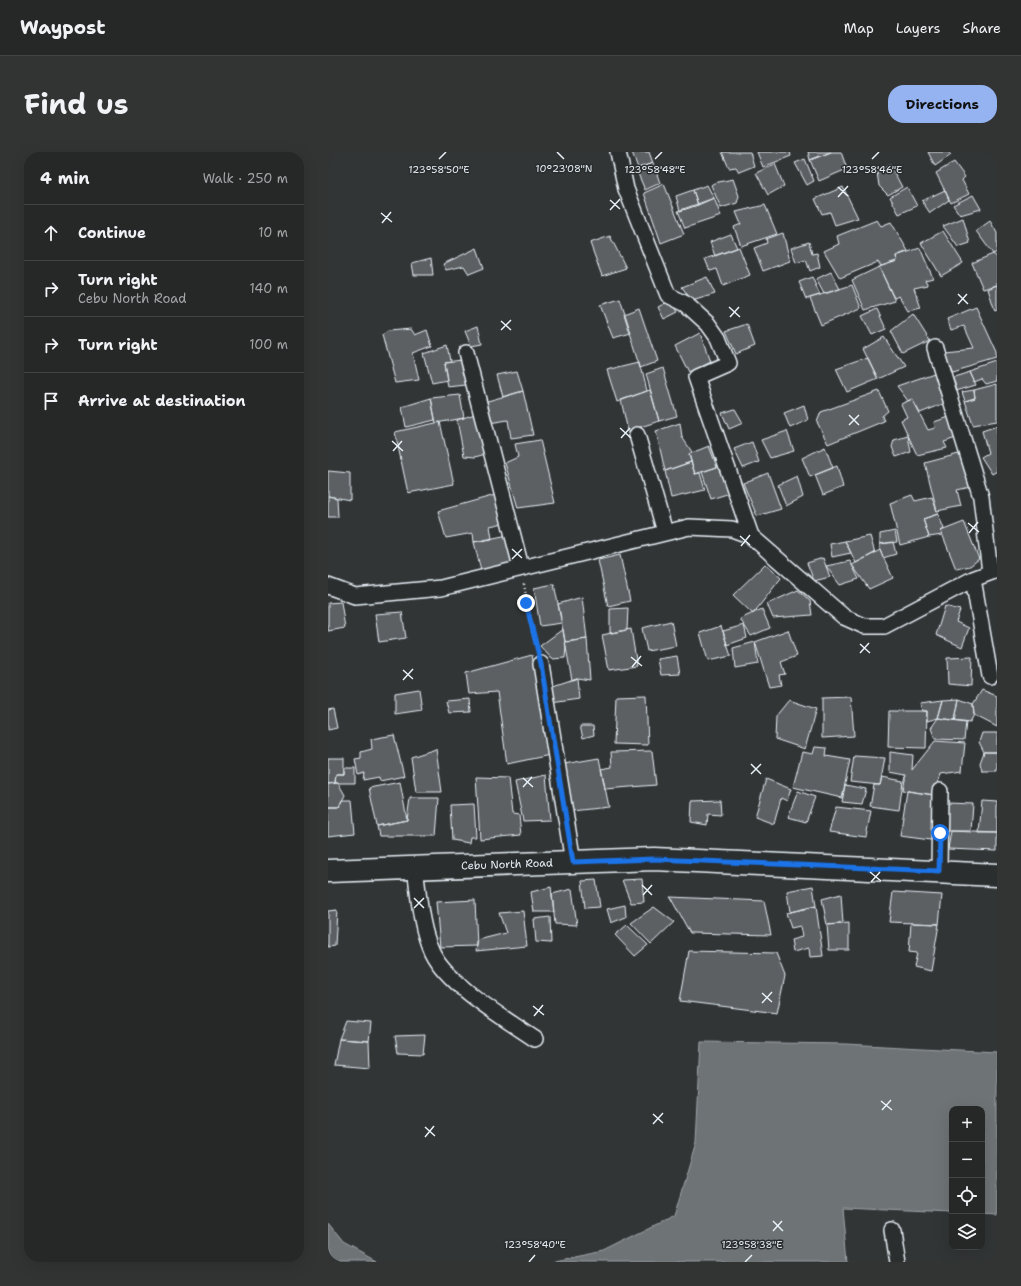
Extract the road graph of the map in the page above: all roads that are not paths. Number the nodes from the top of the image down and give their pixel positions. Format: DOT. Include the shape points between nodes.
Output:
graph roads {
  1 [pos="618,152"];
  2 [pos="935,348"];
  3 [pos="466,352"];
  4 [pos="637,435"];
  5 [pos="665,532"];
  6 [pos="751,536"];
  7 [pos="521,567"];
  8 [pos="994,571"];
  9 [pos="973,580"];
  10 [pos="328,586"];
  11 [pos="541,664"];
  12 [pos="990,676"];
  13 [pos="940,791"];
  14 [pos="573,862"];
  15 [pos="415,868"];
  16 [pos="328,871"];
  17 [pos="939,871"];
  18 [pos="997,875"];
  19 [pos="535,1039"];
  20 [pos="892,1230"];
  21 [pos="897,1262"];
  1 -- 6 [label="street" via="626,189 668,295 686,304 708,324 718,338 728,363 696,377"];
  2 -- 8 [label="street" via="981,497"];
  3 -- 7 [label="street"];
  4 -- 5 [label="street"];
  5 -- 6 [label="street" via="689,527 732,529"];
  5 -- 7 [label="street"];
  6 -- 9 [label="street" via="844,616 864,626 884,626"];
  7 -- 10 [label="street" via="441,588 355,596"];
  8 -- 9 [label="street"];
  9 -- 12 [label="street"];
  11 -- 14 [label="street"];
  13 -- 17 [label="street"];
  14 -- 15 [label="main road, Cebu North Road"];
  14 -- 17 [label="main road, Cebu North Road" via="654,859"];
  15 -- 16 [label="main road, Cebu North Road"];
  15 -- 19 [label="street" via="423,922 432,952 443,968 490,1009"];
  17 -- 18 [label="main road, Cebu North Road"];
  20 -- 21 [label="street"];
}
